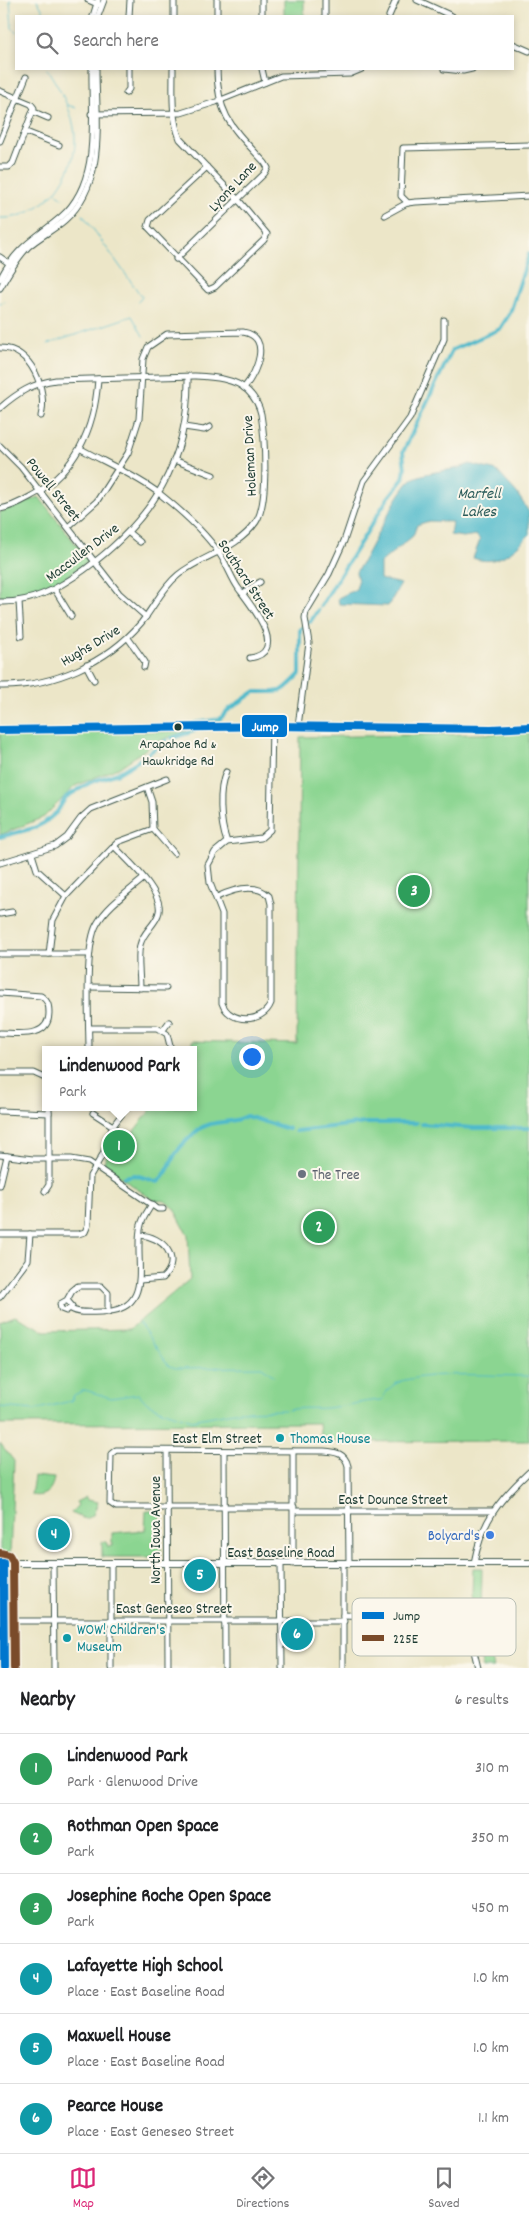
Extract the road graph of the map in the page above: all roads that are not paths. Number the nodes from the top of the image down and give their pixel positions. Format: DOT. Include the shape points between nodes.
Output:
graph roads {
  1 [pos="88,0"];
  2 [pos="130,0"];
  3 [pos="174,0"];
  4 [pos="218,0"];
  5 [pos="262,0"];
  6 [pos="325,0"];
  7 [pos="396,0"];
  8 [pos="417,0"];
  9 [pos="100,2"];
  10 [pos="94,15"];
  11 [pos="98,15"];
  12 [pos="130,15"];
  13 [pos="174,15"];
  14 [pos="218,15"];
  15 [pos="262,15"];
  16 [pos="325,15"];
  17 [pos="389,15"];
  18 [pos="450,15"];
  19 [pos="514,44"];
  20 [pos="529,51"];
  21 [pos="92,70"];
  22 [pos="96,70"];
  23 [pos="129,70"];
  24 [pos="174,70"];
  25 [pos="218,70"];
  26 [pos="262,70"];
  27 [pos="360,70"];
  28 [pos="454,70"];
  29 [pos="468,70"];
  30 [pos="325,72"];
  31 [pos="26,77"];
  32 [pos="265,82"];
  33 [pos="0,91"];
  34 [pos="126,93"];
  35 [pos="18,98"];
  36 [pos="220,101"];
  37 [pos="34,112"];
  38 [pos="94,114"];
  39 [pos="174,114"];
  40 [pos="48,118"];
  41 [pos="26,132"];
  42 [pos="0,141"];
  43 [pos="59,145"];
  44 [pos="529,145"];
  45 [pos="0,167"];
  46 [pos="207,167"];
  47 [pos="529,196"];
  48 [pos="238,200"];
  49 [pos="408,203"];
  50 [pos="385,215"];
  51 [pos="0,257"];
  52 [pos="176,259"];
  53 [pos="11,264"];
  54 [pos="0,279"];
  55 [pos="0,288"];
  56 [pos="444,320"];
  57 [pos="0,348"];
  58 [pos="188,376"];
  59 [pos="142,378"];
  60 [pos="98,379"];
  61 [pos="37,383"];
  62 [pos="244,388"];
  63 [pos="0,408"];
  64 [pos="41,416"];
  65 [pos="184,427"];
  66 [pos="210,427"];
  67 [pos="0,446"];
  68 [pos="81,449"];
  69 [pos="174,460"];
  70 [pos="119,470"];
  71 [pos="213,475"];
  72 [pos="39,491"];
  73 [pos="159,493"];
  74 [pos="0,509"];
  75 [pos="68,527"];
  76 [pos="129,533"];
  77 [pos="140,542"];
  78 [pos="219,553"];
  79 [pos="95,562"];
  80 [pos="260,582"];
  81 [pos="55,590"];
  82 [pos="243,593"];
  83 [pos="19,601"];
  84 [pos="0,602"];
  85 [pos="71,616"];
  86 [pos="146,617"];
  87 [pos="21,636"];
  88 [pos="128,638"];
  89 [pos="250,658"];
  90 [pos="86,665"];
  91 [pos="144,667"];
  92 [pos="94,680"];
  93 [pos="0,686"];
  94 [pos="272,726"];
  95 [pos="298,726"];
  96 [pos="529,727"];
  97 [pos="0,730"];
  98 [pos="226,772"];
  99 [pos="168,779"];
  100 [pos="147,787"];
  101 [pos="153,829"];
  102 [pos="227,842"];
  103 [pos="114,846"];
  104 [pos="174,853"];
  105 [pos="32,854"];
  106 [pos="0,863"];
  107 [pos="143,879"];
  108 [pos="66,896"];
  109 [pos="217,897"];
  110 [pos="12,912"];
  111 [pos="0,914"];
  112 [pos="132,945"];
  113 [pos="140,946"];
  114 [pos="0,954"];
  115 [pos="49,954"];
  116 [pos="89,954"];
  117 [pos="90,987"];
  118 [pos="140,988"];
  119 [pos="166,988"];
  120 [pos="0,993"];
  121 [pos="169,1022"];
  122 [pos="89,1028"];
  123 [pos="163,1030"];
  124 [pos="0,1033"];
  125 [pos="89,1046"];
  126 [pos="170,1046"];
  127 [pos="0,1073"];
  128 [pos="42,1077"];
  129 [pos="42,1110"];
  130 [pos="0,1111"];
  131 [pos="49,1111"];
  132 [pos="124,1111"];
  133 [pos="93,1114"];
  134 [pos="113,1126"];
  135 [pos="0,1155"];
  136 [pos="7,1156"];
  137 [pos="49,1159"];
  138 [pos="96,1165"];
  139 [pos="0,1185"];
  140 [pos="45,1191"];
  141 [pos="152,1204"];
  142 [pos="162,1209"];
  143 [pos="0,1234"];
  144 [pos="30,1234"];
  145 [pos="140,1235"];
  146 [pos="140,1280"];
  147 [pos="0,1297"];
  148 [pos="67,1300"];
  149 [pos="71,1309"];
  150 [pos="108,1312"];
  151 [pos="167,1451"];
  152 [pos="224,1451"];
  153 [pos="293,1451"];
  154 [pos="529,1472"];
  155 [pos="110,1503"];
  156 [pos="167,1507"];
  157 [pos="225,1508"];
  158 [pos="294,1509"];
  159 [pos="492,1511"];
  160 [pos="348,1512"];
  161 [pos="2,1563"];
  162 [pos="474,1563"];
  163 [pos="529,1563"];
  164 [pos="53,1564"];
  165 [pos="225,1564"];
  166 [pos="281,1564"];
  167 [pos="293,1564"];
  168 [pos="346,1564"];
  169 [pos="111,1565"];
  170 [pos="167,1565"];
  171 [pos="352,1617"];
  172 [pos="343,1618"];
  173 [pos="2,1621"];
  174 [pos="54,1621"];
  175 [pos="111,1621"];
  176 [pos="225,1621"];
  177 [pos="282,1621"];
  178 [pos="168,1622"];
  179 [pos="4,1668"];
  180 [pos="54,1668"];
  181 [pos="111,1668"];
  182 [pos="168,1668"];
  183 [pos="224,1668"];
  184 [pos="282,1668"];
  185 [pos="343,1668"];
  1 -- 9 [label="street"];
  2 -- 12 [label="street"];
  3 -- 13 [label="street"];
  4 -- 14 [label="street"];
  5 -- 15 [label="street"];
  6 -- 16 [label="street"];
  7 -- 17 [label="street"];
  8 -- 18 [label="street"];
  9 -- 10 [label="street"];
  9 -- 11 [label="street"];
  19 -- 20 [label="street"];
  21 -- 38 [label="street"];
  22 -- 38 [label="street"];
  23 -- 34 [label="street"];
  24 -- 39 [label="street"];
  25 -- 36 [label="street"];
  26 -- 32 [label="street"];
  27 -- 30 [label="street" via="350,74"];
  28 -- 29 [label="street"];
  30 -- 32 [label="street" via="287,75"];
  31 -- 35 [label="street"];
  32 -- 36 [label="street"];
  33 -- 35 [label="street"];
  35 -- 37 [label="street" via="31,104"];
  35 -- 42 [label="street"];
  36 -- 39 [label="street"];
  36 -- 48 [label="street, Lyons Lane" via="227,120 268,168"];
  37 -- 40 [label="street"];
  37 -- 41 [label="street"];
  38 -- 39 [label="street"];
  38 -- 53 [label="street" via="95,163 85,195 66,220"];
  39 -- 46 [label="street" via="180,139"];
  41 -- 43 [label="street"];
  41 -- 45 [label="street" via="13,163 10,167"];
  44 -- 49 [label="street" via="403,148 401,196"];
  46 -- 48 [label="street"];
  46 -- 52 [label="street" via="148,223 149,230"];
  47 -- 49 [label="street"];
  48 -- 52 [label="street, Lyons Lane"];
  48 -- 52 [label="street" via="267,234 264,240 212,289 205,289"];
  49 -- 50 [label="street"];
  51 -- 53 [label="street"];
  53 -- 54 [label="street"];
  53 -- 55 [label="street"];
  56 -- 95 [label="street" via="444,339 410,418 364,481 344,541 306,612 309,643"];
  57 -- 61 [label="street" via="22,354 31,365"];
  58 -- 59 [label="street"];
  58 -- 62 [label="street" via="221,379"];
  58 -- 65 [label="street, Maccullen Drive"];
  59 -- 60 [label="street"];
  59 -- 62 [label="street" via="143,359 148,347 167,334 248,333 258,342 260,354 255,371"];
  59 -- 70 [label="street" via="139,419"];
  60 -- 61 [label="street"];
  60 -- 68 [label="street" via="92,418"];
  61 -- 63 [label="street"];
  61 -- 64 [label="street" via="42,403"];
  62 -- 78 [label="street, Holeman Drive" via="261,413 264,505 250,529"];
  65 -- 66 [label="street" via="204,430"];
  65 -- 69 [label="street, Maccullen Drive"];
  67 -- 72 [label="street, Powell Street"];
  68 -- 70 [label="street, Southard Street"];
  68 -- 72 [label="street" via="60,474"];
  69 -- 71 [label="street"];
  69 -- 73 [label="street, Maccullen Drive"];
  70 -- 73 [label="street, Southard Street"];
  70 -- 75 [label="street" via="97,501"];
  72 -- 74 [label="street" via="13,506"];
  72 -- 75 [label="street, Powell Street"];
  73 -- 76 [label="street, Maccullen Drive"];
  73 -- 78 [label="street, Southard Street"];
  75 -- 79 [label="street, Powell Street"];
  76 -- 77 [label="street"];
  76 -- 79 [label="street, Maccullen Drive"];
  78 -- 82 [label="street, Southard Street"];
  78 -- 86 [label="street, Hughs Drive" via="178,575 160,594"];
  79 -- 81 [label="street, Maccullen Drive"];
  79 -- 86 [label="street, Powell Street" via="119,593"];
  80 -- 82 [label="street"];
  81 -- 83 [label="street, Maccullen Drive"];
  81 -- 85 [label="street"];
  82 -- 89 [label="street, Southard Street" via="259,615 267,635 263,653"];
  83 -- 84 [label="street, Maccullen Drive"];
  83 -- 87 [label="street"];
  86 -- 88 [label="street, Hughs Drive"];
  88 -- 90 [label="street, Hughs Drive"];
  88 -- 91 [label="street"];
  90 -- 92 [label="street"];
  90 -- 93 [label="street, Hughs Drive" via="32,684"];
  94 -- 95 [label="main road"];
  94 -- 97 [label="main road"];
  94 -- 102 [label="street" via="270,830 261,838"];
  95 -- 96 [label="main road" via="492,730"];
  98 -- 102 [label="street" via="222,780 222,823"];
  99 -- 100 [label="street"];
  100 -- 101 [label="street" via="152,802"];
  100 -- 105 [label="street" via="91,809 60,843"];
  101 -- 103 [label="street"];
  101 -- 104 [label="street"];
  102 -- 109 [label="street" via="215,852 208,865 210,883"];
  103 -- 107 [label="street"];
  103 -- 108 [label="street"];
  105 -- 106 [label="street"];
  105 -- 108 [label="street" via="37,870"];
  107 -- 113 [label="street" via="157,895 160,908"];
  107 -- 116 [label="street" via="98,923 92,934"];
  108 -- 115 [label="street" via="52,920"];
  109 -- 109 [label="street" via="222,914 224,1010 229,1016 238,1018 260,1017 268,1011 271,1003 269,896 258,889 246,889 232,890"];
  110 -- 111 [label="street"];
  112 -- 113 [label="street"];
  113 -- 118 [label="street"];
  114 -- 115 [label="street"];
  115 -- 116 [label="street"];
  116 -- 117 [label="street"];
  117 -- 118 [label="street"];
  117 -- 122 [label="street"];
  118 -- 119 [label="street"];
  120 -- 124 [label="street" via="42,996 48,1002 49,1018 39,1032"];
  121 -- 123 [label="street"];
  122 -- 123 [label="street"];
  122 -- 125 [label="street"];
  123 -- 126 [label="street" via="169,1037"];
  127 -- 128 [label="street" via="34,1073"];
  129 -- 130 [label="street"];
  131 -- 137 [label="street"];
  132 -- 134 [label="street"];
  133 -- 134 [label="street"];
  134 -- 138 [label="street"];
  135 -- 136 [label="street"];
  136 -- 137 [label="street"];
  136 -- 139 [label="street"];
  137 -- 138 [label="street" via="81,1160"];
  137 -- 140 [label="street" via="49,1185"];
  138 -- 141 [label="street"];
  138 -- 144 [label="street" via="89,1182 85,1232"];
  141 -- 142 [label="street"];
  141 -- 145 [label="street" via="140,1225"];
  143 -- 144 [label="street"];
  144 -- 147 [label="street" via="28,1260"];
  145 -- 146 [label="street"];
  145 -- 146 [label="street" via="154,1236 165,1244 170,1263 163,1278"];
  146 -- 150 [label="street" via="138,1290 128,1303"];
  148 -- 149 [label="street"];
  148 -- 149 [label="street" via="60,1304 61,1309"];
  148 -- 150 [label="street" via="78,1286 102,1286 108,1293"];
  149 -- 150 [label="street"];
  151 -- 152 [label="street, East Elm Street"];
  151 -- 155 [label="street, East Elm Street" via="111,1452"];
  151 -- 156 [label="street, North Iowa Avenue"];
  152 -- 153 [label="street, East Elm Street"];
  152 -- 157 [label="street"];
  153 -- 158 [label="street"];
  153 -- 160 [label="street, East Elm Street" via="340,1453 346,1459"];
  154 -- 159 [label="street"];
  155 -- 156 [label="street, East Dounce Street" via="116,1507"];
  156 -- 157 [label="street, East Dounce Street"];
  156 -- 170 [label="street, North Iowa Avenue"];
  157 -- 158 [label="street, East Dounce Street"];
  157 -- 165 [label="street"];
  158 -- 160 [label="street, East Dounce Street"];
  158 -- 167 [label="street"];
  159 -- 160 [label="street, East Dounce Street"];
  159 -- 162 [label="street" via="481,1534"];
  160 -- 168 [label="street"];
  161 -- 164 [label="main road, East Baseline Road"];
  161 -- 173 [label="street"];
  162 -- 163 [label="main road, East Baseline Road"];
  162 -- 168 [label="main road, East Baseline Road"];
  164 -- 169 [label="main road, East Baseline Road"];
  164 -- 174 [label="street"];
  165 -- 166 [label="main road, East Baseline Road"];
  165 -- 170 [label="main road, East Baseline Road"];
  165 -- 176 [label="street"];
  166 -- 167 [label="main road, East Baseline Road"];
  166 -- 177 [label="street"];
  167 -- 168 [label="main road, East Baseline Road"];
  168 -- 172 [label="street"];
  169 -- 170 [label="main road, East Baseline Road"];
  169 -- 175 [label="street"];
  170 -- 178 [label="street, North Iowa Avenue"];
  171 -- 172 [label="street, East Geneseo Street"];
  172 -- 177 [label="street, East Geneseo Street"];
  172 -- 185 [label="street"];
  173 -- 174 [label="street, East Geneseo Street"];
  173 -- 179 [label="street"];
  174 -- 175 [label="street, East Geneseo Street"];
  174 -- 180 [label="street"];
  175 -- 178 [label="street, East Geneseo Street"];
  175 -- 181 [label="street"];
  176 -- 177 [label="street, East Geneseo Street"];
  176 -- 178 [label="street, East Geneseo Street"];
  176 -- 183 [label="street"];
  177 -- 184 [label="street"];
  178 -- 182 [label="street, North Iowa Avenue"];
}
